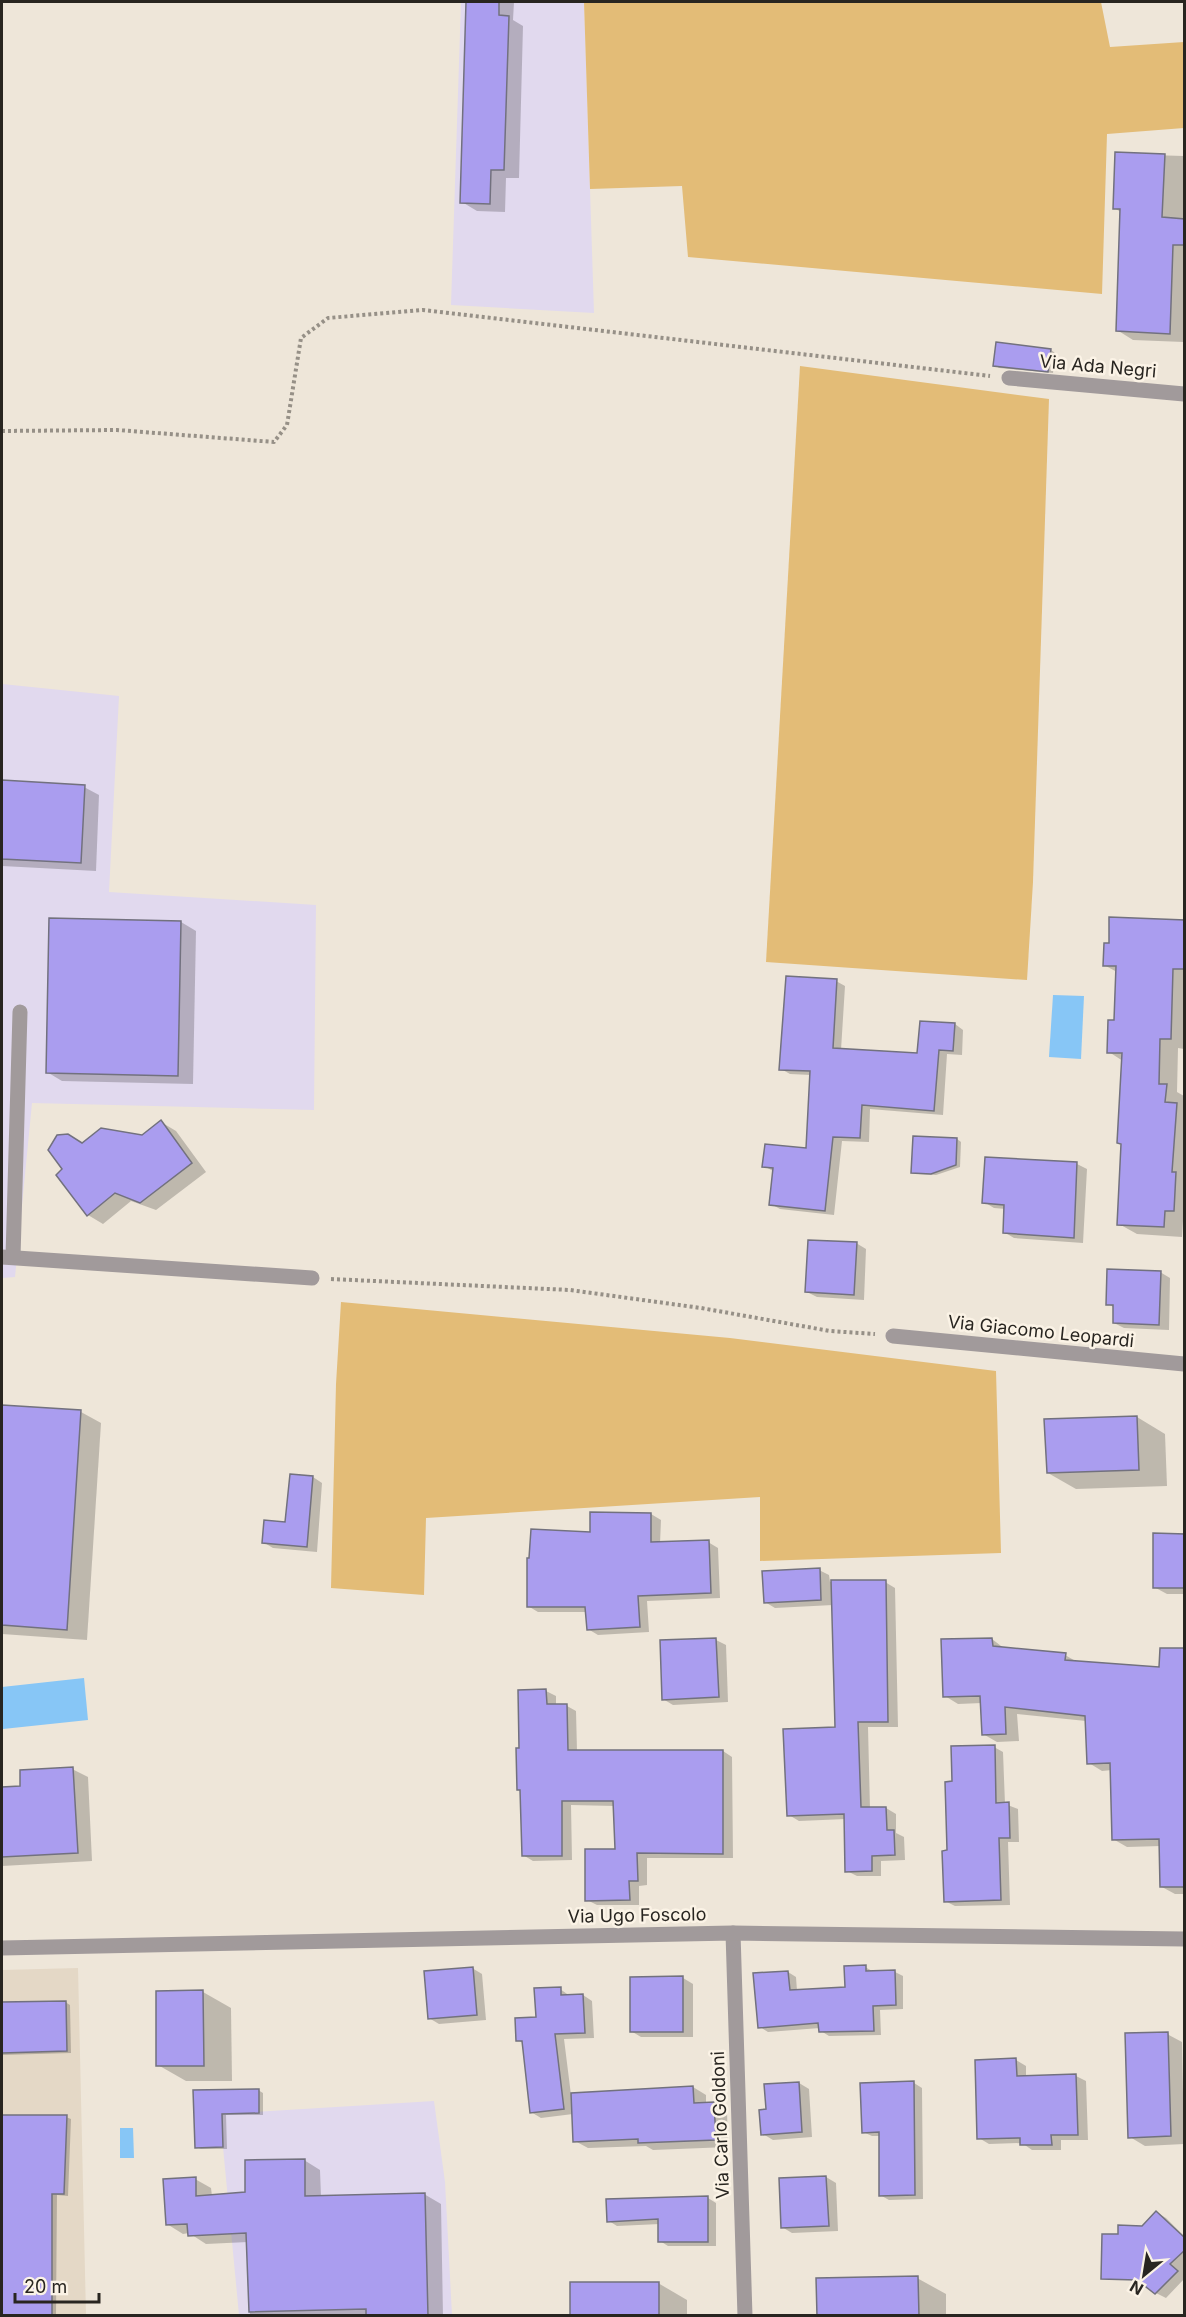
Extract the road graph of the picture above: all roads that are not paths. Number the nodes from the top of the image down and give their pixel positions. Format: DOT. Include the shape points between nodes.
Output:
graph roads {
  1 [pos="1009,378"];
  2 [pos="1185,394"];
  3 [pos="20,1012"];
  4 [pos="7,1257"];
  5 [pos="312,1278"];
  6 [pos="893,1336"];
  7 [pos="1185,1364"];
  8 [pos="733,1933"];
  9 [pos="1185,1939"];
  10 [pos="2,1948"];
  11 [pos="745,2316"];
  1 -- 2 [label="street, Via Ada Negri"];
  3 -- 4 [label="street"];
  4 -- 5 [label="street"];
  6 -- 7 [label="street, Via Giacomo Leopardi"];
  8 -- 9 [label="street, Via Ugo Foscolo"];
  8 -- 10 [label="street, Via Ugo Foscolo"];
  8 -- 11 [label="street, Via Carlo Goldoni"];
}
